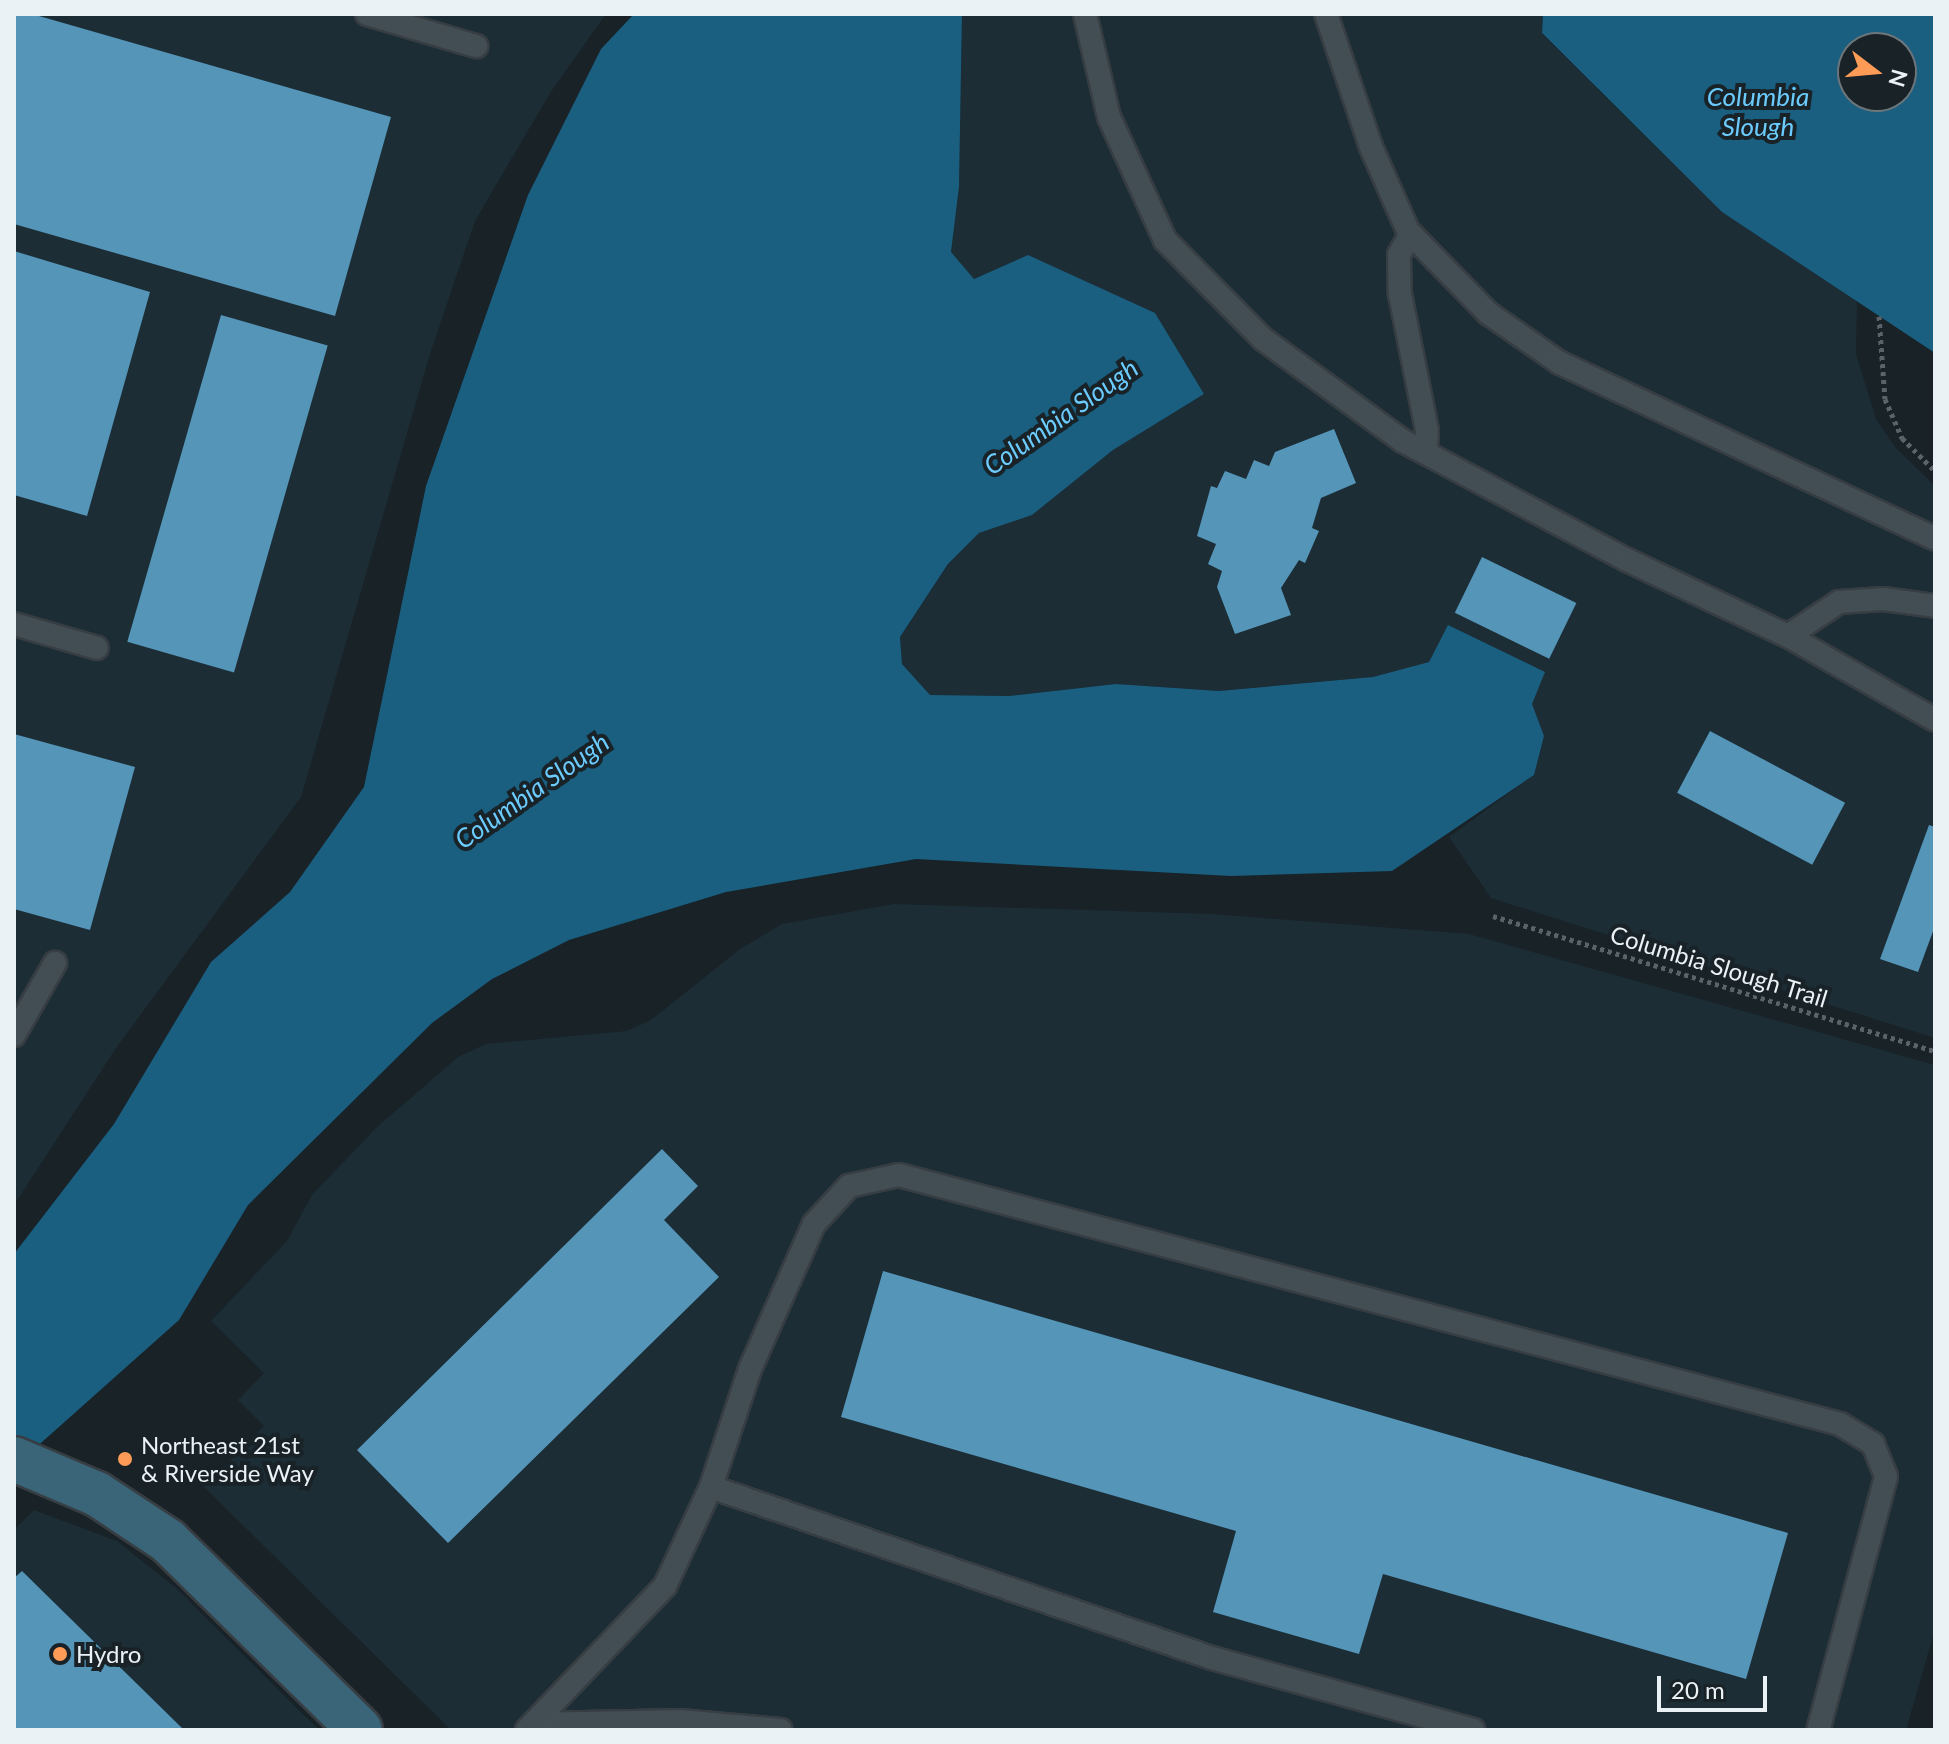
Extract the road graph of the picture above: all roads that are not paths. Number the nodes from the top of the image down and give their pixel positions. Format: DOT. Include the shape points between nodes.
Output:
graph roads {
  1 [pos="367,14"];
  2 [pos="1085,14"];
  3 [pos="1326,14"];
  4 [pos="476,46"];
  5 [pos="1411,234"];
  6 [pos="1426,453"];
  7 [pos="1935,539"];
  8 [pos="1935,606"];
  9 [pos="14,624"];
  10 [pos="1788,636"];
  11 [pos="97,648"];
  12 [pos="1935,720"];
  13 [pos="55,963"];
  14 [pos="14,1035"];
  15 [pos="14,1459"];
  16 [pos="711,1487"];
  17 [pos="530,1727"];
  18 [pos="360,1730"];
  19 [pos="781,1730"];
  20 [pos="1473,1730"];
  21 [pos="1818,1730"];
  1 -- 4 [label="lane"];
  2 -- 6 [label="lane" via="1109,117 1165,240 1263,339"];
  3 -- 5 [label="lane" via="1371,147"];
  5 -- 6 [label="lane" via="1399,255 1400,294 1427,430"];
  5 -- 7 [label="lane" via="1488,313 1560,363"];
  6 -- 10 [label="lane" via="1627,560"];
  8 -- 10 [label="lane" via="1883,599 1839,602"];
  9 -- 11 [label="lane"];
  10 -- 12 [label="lane"];
  13 -- 14 [label="lane"];
  15 -- 18 [label="street" via="60,1476 123,1510 202,1571"];
  16 -- 17 [label="lane" via="665,1586"];
  16 -- 20 [label="lane" via="1212,1658"];
  16 -- 21 [label="lane" via="750,1369 814,1224 849,1186 899,1175 1824,1420 1862,1437 1873,1444 1886,1477"];
  17 -- 19 [label="lane" via="680,1721"];
}
